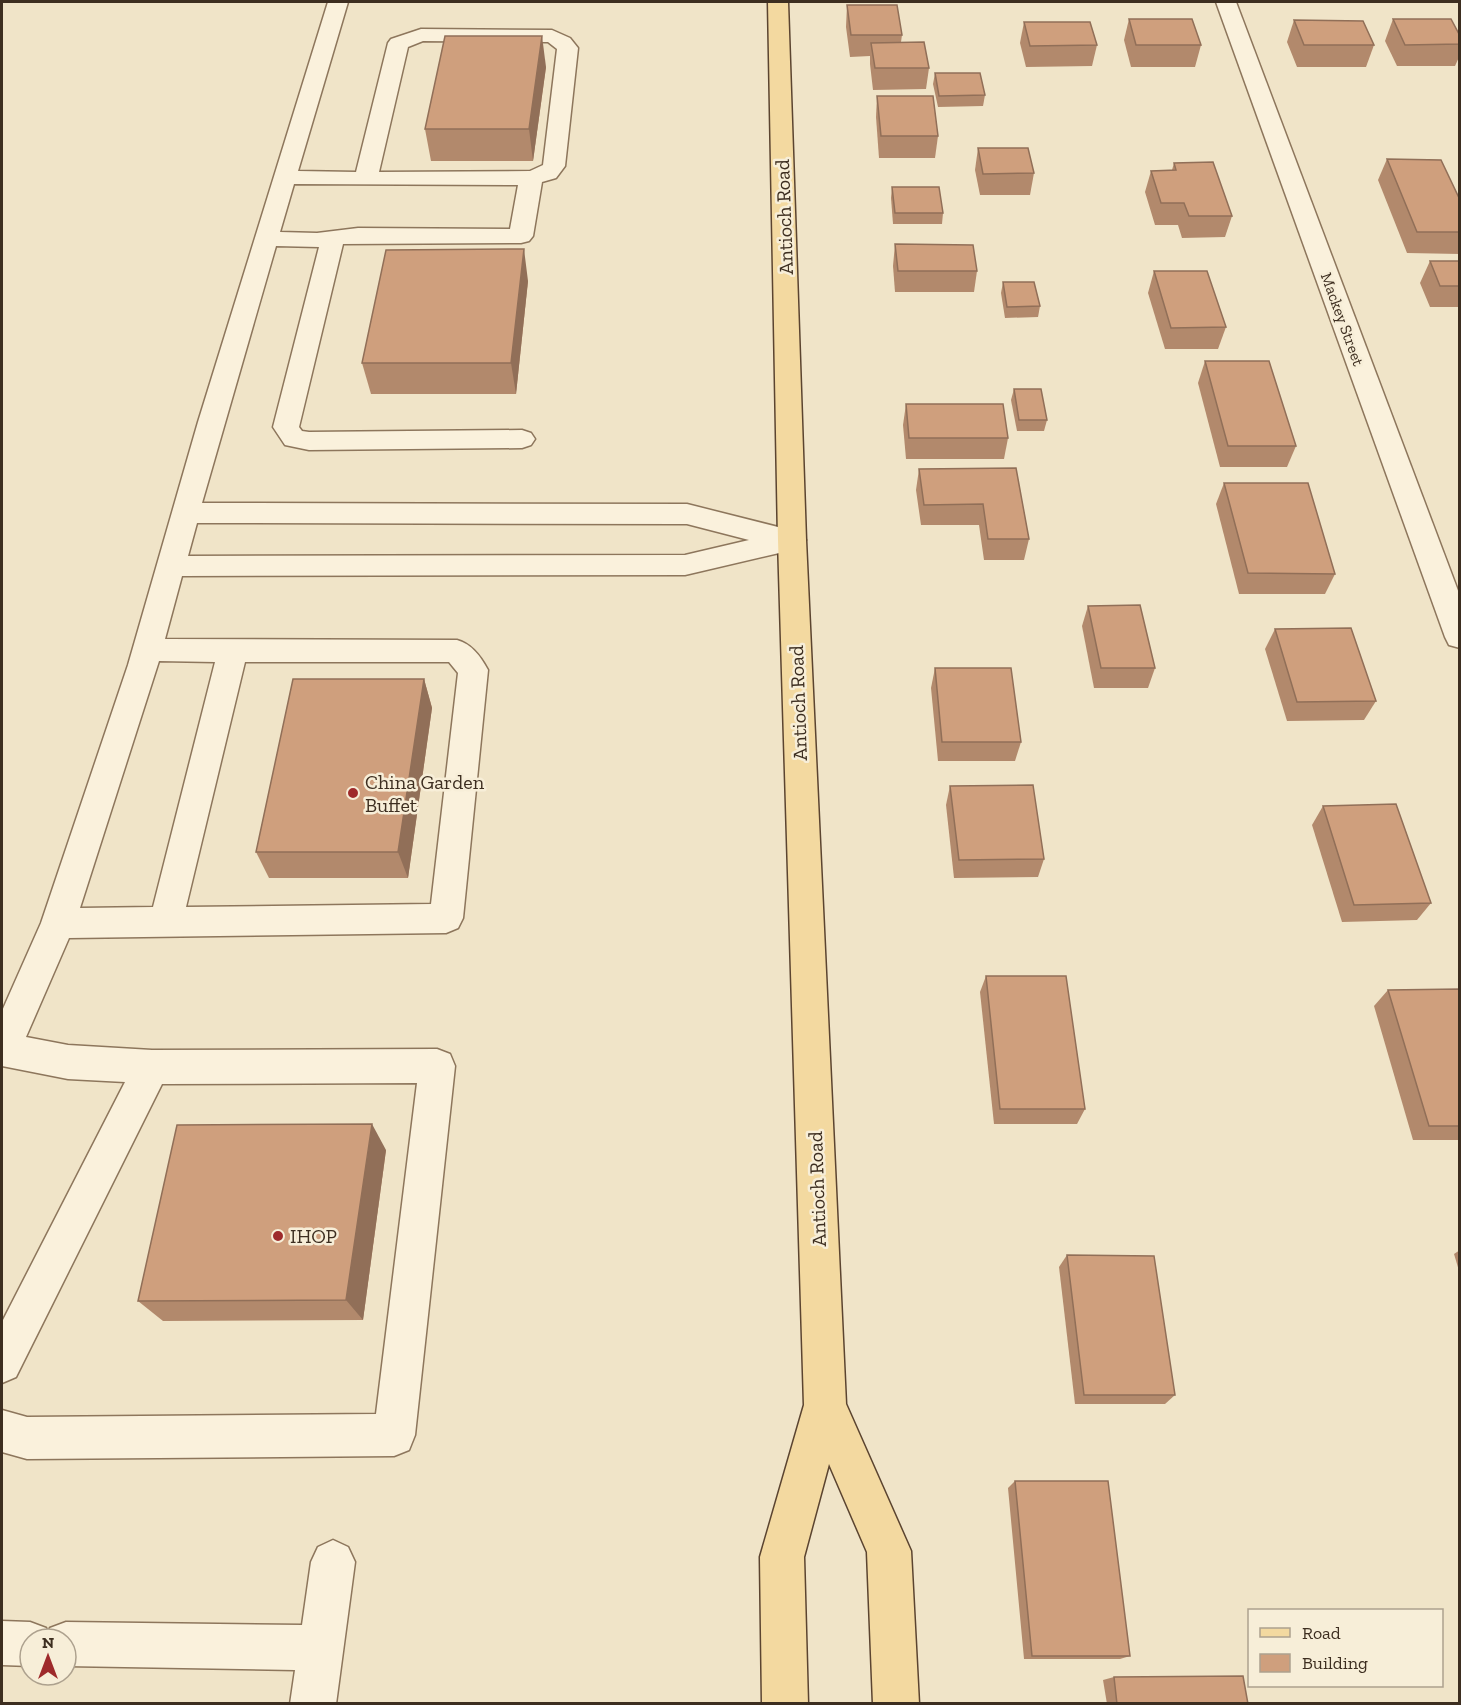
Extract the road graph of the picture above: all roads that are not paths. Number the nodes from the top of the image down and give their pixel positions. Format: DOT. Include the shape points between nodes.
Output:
graph roads {
  1 [pos="338,2"];
  2 [pos="778,2"];
  3 [pos="1226,2"];
  4 [pos="285,177"];
  5 [pos="531,178"];
  6 [pos="366,179"];
  7 [pos="333,238"];
  8 [pos="266,239"];
  9 [pos="522,439"];
  10 [pos="187,513"];
  11 [pos="792,540"];
  12 [pos="171,566"];
  13 [pos="1460,637"];
  14 [pos="147,650"];
  15 [pos="233,651"];
  16 [pos="166,921"];
  17 [pos="58,923"];
  18 [pos="2,1049"];
  19 [pos="152,1067"];
  20 [pos="2,1363"];
  21 [pos="825,1405"];
  22 [pos="2,1431"];
  23 [pos="333,1562"];
  24 [pos="2,1643"];
  25 [pos="18,1644"];
  26 [pos="78,1644"];
  27 [pos="321,1648"];
  28 [pos="313,1704"];
  29 [pos="784,1704"];
  30 [pos="896,1704"];
  1 -- 4 [label="street"];
  2 -- 11 [label="main road, Antioch Road"];
  3 -- 13 [label="street, Mackey Street"];
  4 -- 6 [label="street"];
  4 -- 8 [label="street"];
  5 -- 6 [label="street"];
  5 -- 6 [label="street" via="548,173 554,166 568,48 552,36 421,35 399,43"];
  5 -- 7 [label="street" via="521,236"];
  7 -- 8 [label="street"];
  7 -- 9 [label="street" via="286,427 294,439"];
  8 -- 10 [label="street"];
  10 -- 11 [label="street" via="687,514"];
  10 -- 12 [label="street"];
  11 -- 12 [label="street" via="685,565"];
  11 -- 21 [label="main road, Antioch Road"];
  12 -- 14 [label="street"];
  14 -- 15 [label="street"];
  14 -- 17 [label="street"];
  15 -- 16 [label="street"];
  15 -- 16 [label="street" via="457,651 473,670 446,918"];
  16 -- 17 [label="street"];
  17 -- 18 [label="street"];
  18 -- 19 [label="street" via="68,1062"];
  19 -- 20 [label="street"];
  19 -- 22 [label="street" via="437,1066 393,1435 27,1438"];
  21 -- 29 [label="main road, Antioch Road" via="782,1557"];
  21 -- 30 [label="main road, Antioch Road" via="889,1551"];
  23 -- 27 [label="street"];
  24 -- 25 [label="street"];
  26 -- 27 [label="street"];
  27 -- 28 [label="street"];
}
